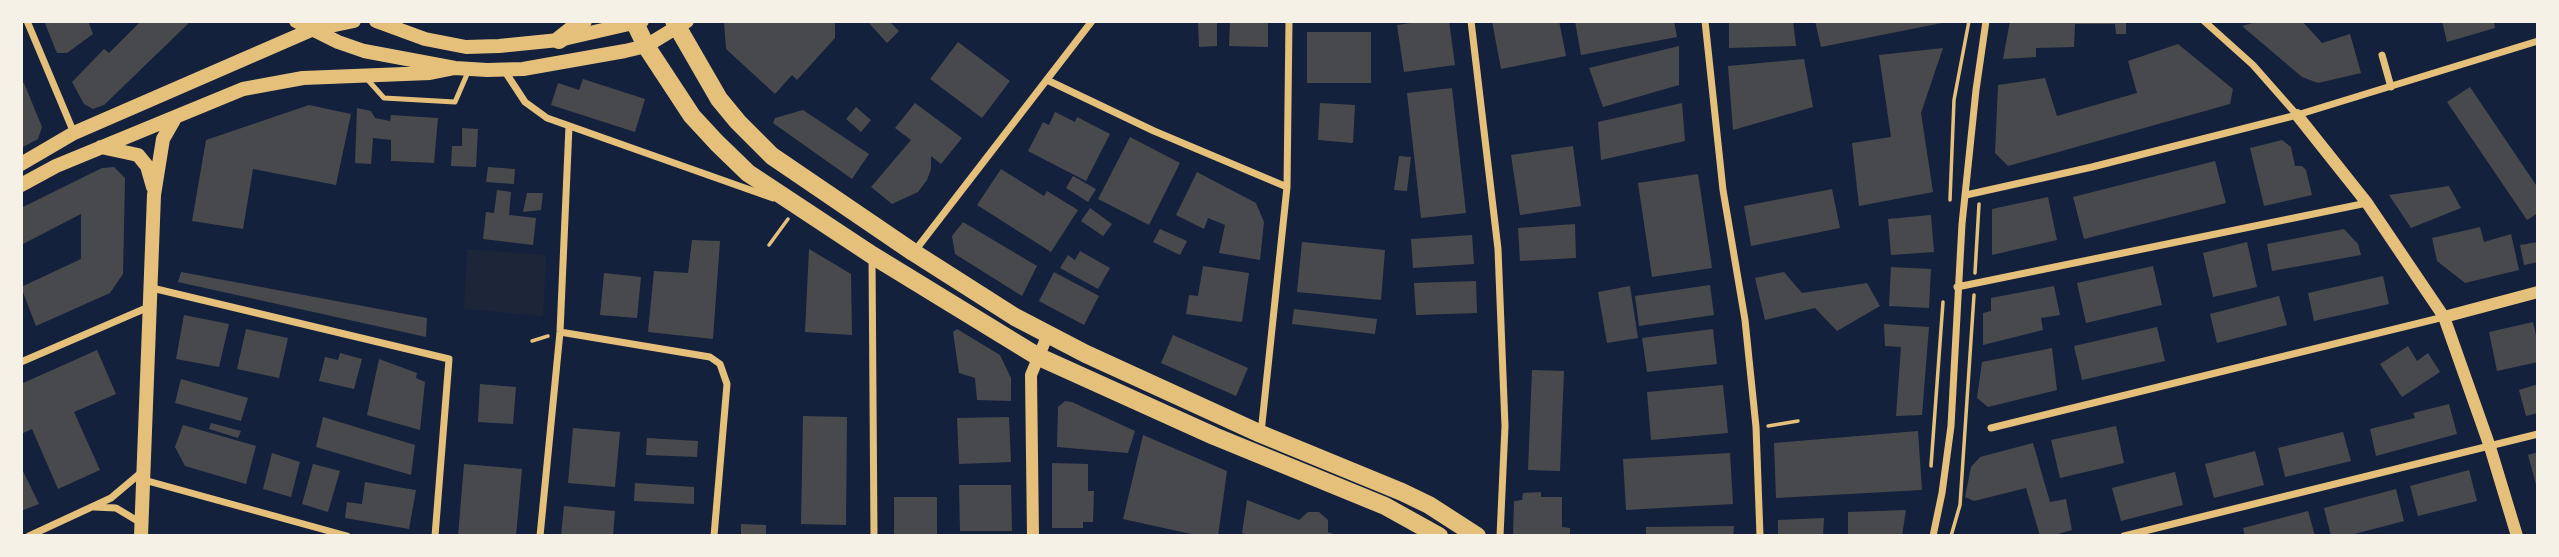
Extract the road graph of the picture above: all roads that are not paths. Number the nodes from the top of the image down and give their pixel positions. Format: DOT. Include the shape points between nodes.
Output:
graph roads {
  1 [pos="27,21"];
  2 [pos="296,21"];
  3 [pos="354,21"];
  4 [pos="376,21"];
  5 [pos="583,21"];
  6 [pos="1092,21"];
  7 [pos="1289,21"];
  8 [pos="1471,21"];
  9 [pos="1705,21"];
  10 [pos="1986,21"];
  11 [pos="2204,21"];
  12 [pos="637,22"];
  13 [pos="679,23"];
  14 [pos="311,30"];
  15 [pos="559,40"];
  16 [pos="2538,41"];
  17 [pos="646,46"];
  18 [pos="2382,55"];
  19 [pos="462,69"];
  20 [pos="504,70"];
  21 [pos="363,75"];
  22 [pos="1047,80"];
  23 [pos="2391,87"];
  24 [pos="2297,116"];
  25 [pos="175,118"];
  26 [pos="569,126"];
  27 [pos="74,133"];
  28 [pos="100,147"];
  29 [pos="21,164"];
  30 [pos="21,185"];
  31 [pos="1287,187"];
  32 [pos="154,195"];
  33 [pos="1966,195"];
  34 [pos="2367,203"];
  35 [pos="797,206"];
  36 [pos="913,252"];
  37 [pos="872,256"];
  38 [pos="1957,287"];
  39 [pos="152,288"];
  40 [pos="2538,292"];
  41 [pos="152,306"];
  42 [pos="2444,317"];
  43 [pos="560,332"];
  44 [pos="1048,334"];
  45 [pos="1037,356"];
  46 [pos="21,362"];
  47 [pos="1991,428"];
  48 [pos="1261,434"];
  49 [pos="2538,434"];
  50 [pos="2490,447"];
  51 [pos="144,475"];
  52 [pos="93,507"];
  53 [pos="142,530"];
  54 [pos="29,536"];
  55 [pos="347,536"];
  56 [pos="435,536"];
  57 [pos="540,536"];
  58 [pos="714,536"];
  59 [pos="874,536"];
  60 [pos="1033,536"];
  61 [pos="1439,536"];
  62 [pos="1477,536"];
  63 [pos="1500,536"];
  64 [pos="1760,536"];
  65 [pos="1933,536"];
  66 [pos="2124,536"];
  67 [pos="2517,536"];
  1 -- 27 [label="street"];
  2 -- 14 [label="main road"];
  3 -- 14 [label="main road"];
  4 -- 15 [label="main road" via="425,39 466,47"];
  5 -- 15 [label="main road"];
  6 -- 22 [label="street"];
  7 -- 31 [label="street"];
  8 -- 63 [label="street" via="1498,249 1505,426"];
  9 -- 64 [label="street" via="1721,176 1745,320"];
  10 -- 33 [label="street"];
  11 -- 24 [label="street" via="2253,65"];
  12 -- 15 [label="main road"];
  12 -- 17 [label="main road"];
  13 -- 17 [label="main road"];
  13 -- 36 [label="main road" via="719,99 772,156"];
  14 -- 19 [label="main road" via="364,51"];
  14 -- 27 [label="main road"];
  16 -- 23 [label="street"];
  17 -- 20 [label="main road"];
  17 -- 35 [label="main road" via="692,116 717,143 748,173"];
  18 -- 23 [label="street"];
  19 -- 20 [label="main road"];
  19 -- 21 [label="main road"];
  19 -- 21 [label="lane" via="455,102 384,98"];
  20 -- 26 [label="street" via="532,109"];
  21 -- 25 [label="main road" via="263,84"];
  22 -- 31 [label="street"];
  22 -- 36 [label="street"];
  23 -- 24 [label="street"];
  24 -- 33 [label="street"];
  24 -- 34 [label="street"];
  25 -- 28 [label="main road"];
  25 -- 32 [label="main road" via="163,139"];
  26 -- 35 [label="street"];
  26 -- 43 [label="street"];
  27 -- 29 [label="main road"];
  28 -- 30 [label="main road"];
  28 -- 32 [label="main road" via="141,158 149,170"];
  31 -- 48 [label="street"];
  32 -- 39 [label="main road"];
  33 -- 38 [label="street"];
  34 -- 38 [label="street"];
  34 -- 42 [label="street"];
  35 -- 37 [label="main road"];
  36 -- 44 [label="main road"];
  37 -- 45 [label="main road"];
  37 -- 59 [label="street"];
  38 -- 65 [label="street" via="1951,426"];
  39 -- 41 [label="main road"];
  39 -- 56 [label="street" via="449,359"];
  40 -- 42 [label="street"];
  41 -- 46 [label="street"];
  41 -- 51 [label="main road"];
  42 -- 47 [label="street"];
  42 -- 50 [label="street"];
  43 -- 57 [label="street"];
  43 -- 58 [label="street" via="710,357 720,364 727,384"];
  44 -- 45 [label="street"];
  44 -- 48 [label="main road" via="1112,368"];
  45 -- 60 [label="street" via="1030,385"];
  45 -- 61 [label="main road" via="1385,506"];
  48 -- 62 [label="main road" via="1402,492"];
  49 -- 50 [label="street"];
  50 -- 66 [label="street"];
  50 -- 67 [label="street"];
  51 -- 52 [label="street"];
  51 -- 53 [label="main road"];
  51 -- 55 [label="street"];
  52 -- 53 [label="street" via="116,508"];
  52 -- 54 [label="street"];
}
